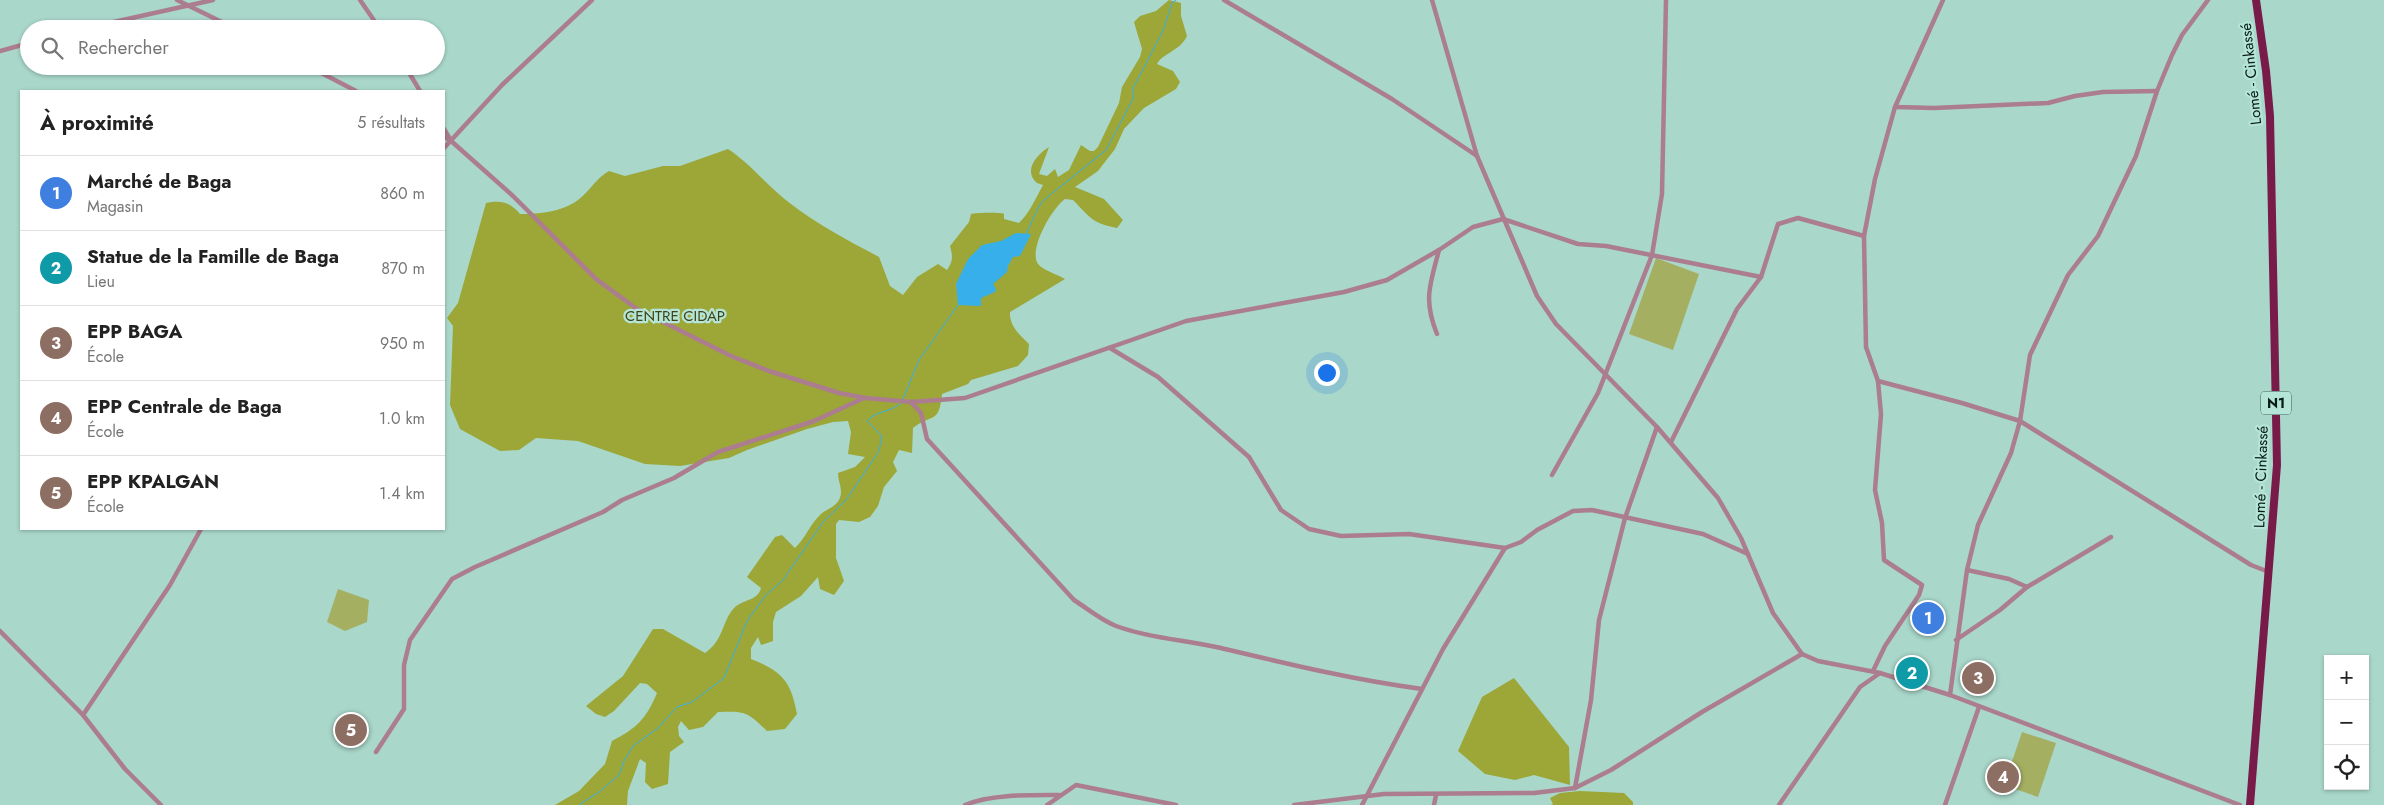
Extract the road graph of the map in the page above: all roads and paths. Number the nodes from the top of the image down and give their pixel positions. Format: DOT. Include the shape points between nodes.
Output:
graph roads {
  1 [pos="177,0"];
  2 [pos="213,0"];
  3 [pos="360,0"];
  4 [pos="592,0"];
  5 [pos="1224,0"];
  6 [pos="1432,0"];
  7 [pos="1666,0"];
  8 [pos="1943,0"];
  9 [pos="2208,0"];
  10 [pos="2256,0"];
  11 [pos="190,5"];
  12 [pos="122,20"];
  13 [pos="219,20"];
  14 [pos="374,20"];
  15 [pos="20,45"];
  16 [pos="0,51"];
  17 [pos="325,75"];
  18 [pos="410,75"];
  19 [pos="354,90"];
  20 [pos="419,90"];
  21 [pos="2157,91"];
  22 [pos="1895,106"];
  23 [pos="445,131"];
  24 [pos="445,137"];
  25 [pos="450,140"];
  26 [pos="445,147"];
  27 [pos="1477,156"];
  28 [pos="1503,219"];
  29 [pos="1864,236"];
  30 [pos="1439,250"];
  31 [pos="1652,255"];
  32 [pos="1761,277"];
  33 [pos="1437,334"];
  34 [pos="1110,348"];
  35 [pos="1606,374"];
  36 [pos="1878,381"];
  37 [pos="866,398"];
  38 [pos="908,402"];
  39 [pos="2020,421"];
  40 [pos="1657,427"];
  41 [pos="1671,442"];
  42 [pos="1552,475"];
  43 [pos="1625,518"];
  44 [pos="200,530"];
  45 [pos="2111,537"];
  46 [pos="1504,548"];
  47 [pos="1748,554"];
  48 [pos="1967,570"];
  49 [pos="2270,572"];
  50 [pos="2028,587"];
  51 [pos="0,631"];
  52 [pos="1956,640"];
  53 [pos="1802,654"];
  54 [pos="1873,671"];
  55 [pos="1880,673"];
  56 [pos="1422,689"];
  57 [pos="1950,695"];
  58 [pos="1979,707"];
  59 [pos="83,715"];
  60 [pos="376,752"];
  61 [pos="1575,788"];
  62 [pos="1436,795"];
  63 [pos="1059,796"];
  64 [pos="1367,796"];
  65 [pos="161,805"];
  66 [pos="965,805"];
  67 [pos="1047,805"];
  68 [pos="1176,805"];
  69 [pos="1294,805"];
  70 [pos="1362,805"];
  71 [pos="1434,805"];
  72 [pos="1780,805"];
  73 [pos="1945,805"];
  74 [pos="2240,805"];
  75 [pos="2250,805"];
  1 -- 11 [label="street"];
  2 -- 11 [label="street"];
  3 -- 14 [label="street"];
  4 -- 25 [label="street" via="514,73"];
  5 -- 27 [label="street" via="1392,99"];
  6 -- 27 [label="street"];
  7 -- 31 [label="street" via="1662,194"];
  8 -- 22 [label="street"];
  9 -- 21 [label="street" via="2182,35"];
  10 -- 49 [label="highway, Lomé - Cinkassé / N1" via="2270,116 2278,465"];
  11 -- 12 [label="street"];
  11 -- 13 [label="street"];
  15 -- 16 [label="street"];
  17 -- 19 [label="street"];
  18 -- 20 [label="street"];
  21 -- 22 [label="street" via="2103,92 2048,103 1934,108"];
  21 -- 39 [label="street" via="2128,174 2098,236 2068,275 2030,355"];
  22 -- 29 [label="street" via="1875,179"];
  23 -- 25 [label="street"];
  24 -- 25 [label="street"];
  25 -- 26 [label="street"];
  25 -- 37 [label="street" via="596,279 637,309 731,356 769,371"];
  27 -- 28 [label="street"];
  28 -- 30 [label="street" via="1473,227"];
  28 -- 31 [label="street" via="1578,244"];
  28 -- 35 [label="street" via="1537,296 1556,324"];
  29 -- 32 [label="street" via="1798,218 1778,224"];
  29 -- 36 [label="street" via="1866,347"];
  30 -- 33 [label="street" via="1428,294 1429,313"];
  30 -- 34 [label="street" via="1387,280 1344,292 1186,321"];
  31 -- 32 [label="street"];
  31 -- 35 [label="street"];
  32 -- 41 [label="street" via="1737,309"];
  34 -- 38 [label="street" via="965,398"];
  34 -- 46 [label="street" via="1158,377 1249,457 1281,510 1309,529 1341,536 1409,534"];
  35 -- 40 [label="street"];
  35 -- 42 [label="street"];
  36 -- 39 [label="street"];
  36 -- 54 [label="street" via="1881,414 1875,490 1882,523 1884,560 1922,585"];
  37 -- 38 [label="street"];
  37 -- 60 [label="street" via="814,421 718,452 674,478 622,500 603,512 452,579 410,640 404,665 404,709"];
  38 -- 56 [label="street" via="921,413 927,439 951,467 1074,600 1115,626 1340,676"];
  39 -- 48 [label="street" via="2011,453 1978,525"];
  39 -- 49 [label="street" via="2251,565"];
  40 -- 41 [label="street"];
  40 -- 43 [label="street"];
  41 -- 47 [label="street" via="1728,514"];
  43 -- 46 [label="street" via="1592,510 1573,511 1522,542"];
  43 -- 47 [label="street" via="1703,534"];
  43 -- 61 [label="street" via="1599,620 1591,700"];
  44 -- 59 [label="street" via="170,585"];
  45 -- 50 [label="street"];
  46 -- 56 [label="street"];
  47 -- 53 [label="street" via="1773,613"];
  48 -- 50 [label="street" via="2002,577"];
  48 -- 52 [label="street"];
  49 -- 75 [label="highway, Lomé - Cinkassé / N1"];
  50 -- 52 [label="street"];
  51 -- 59 [label="street"];
  52 -- 57 [label="street"];
  53 -- 54 [label="street" via="1818,661"];
  53 -- 61 [label="street" via="1611,770"];
  54 -- 55 [label="street"];
  55 -- 57 [label="street"];
  55 -- 72 [label="street" via="1860,687"];
  56 -- 64 [label="street"];
  57 -- 58 [label="street"];
  58 -- 73 [label="street"];
  58 -- 74 [label="street"];
  59 -- 65 [label="street" via="124,769"];
  61 -- 62 [label="street" via="1534,793"];
  62 -- 64 [label="street"];
  62 -- 71 [label="street"];
  63 -- 66 [label="street" via="1007,796"];
  63 -- 67 [label="street"];
  63 -- 68 [label="street" via="1076,785"];
  64 -- 69 [label="street"];
  64 -- 70 [label="street"];
}
